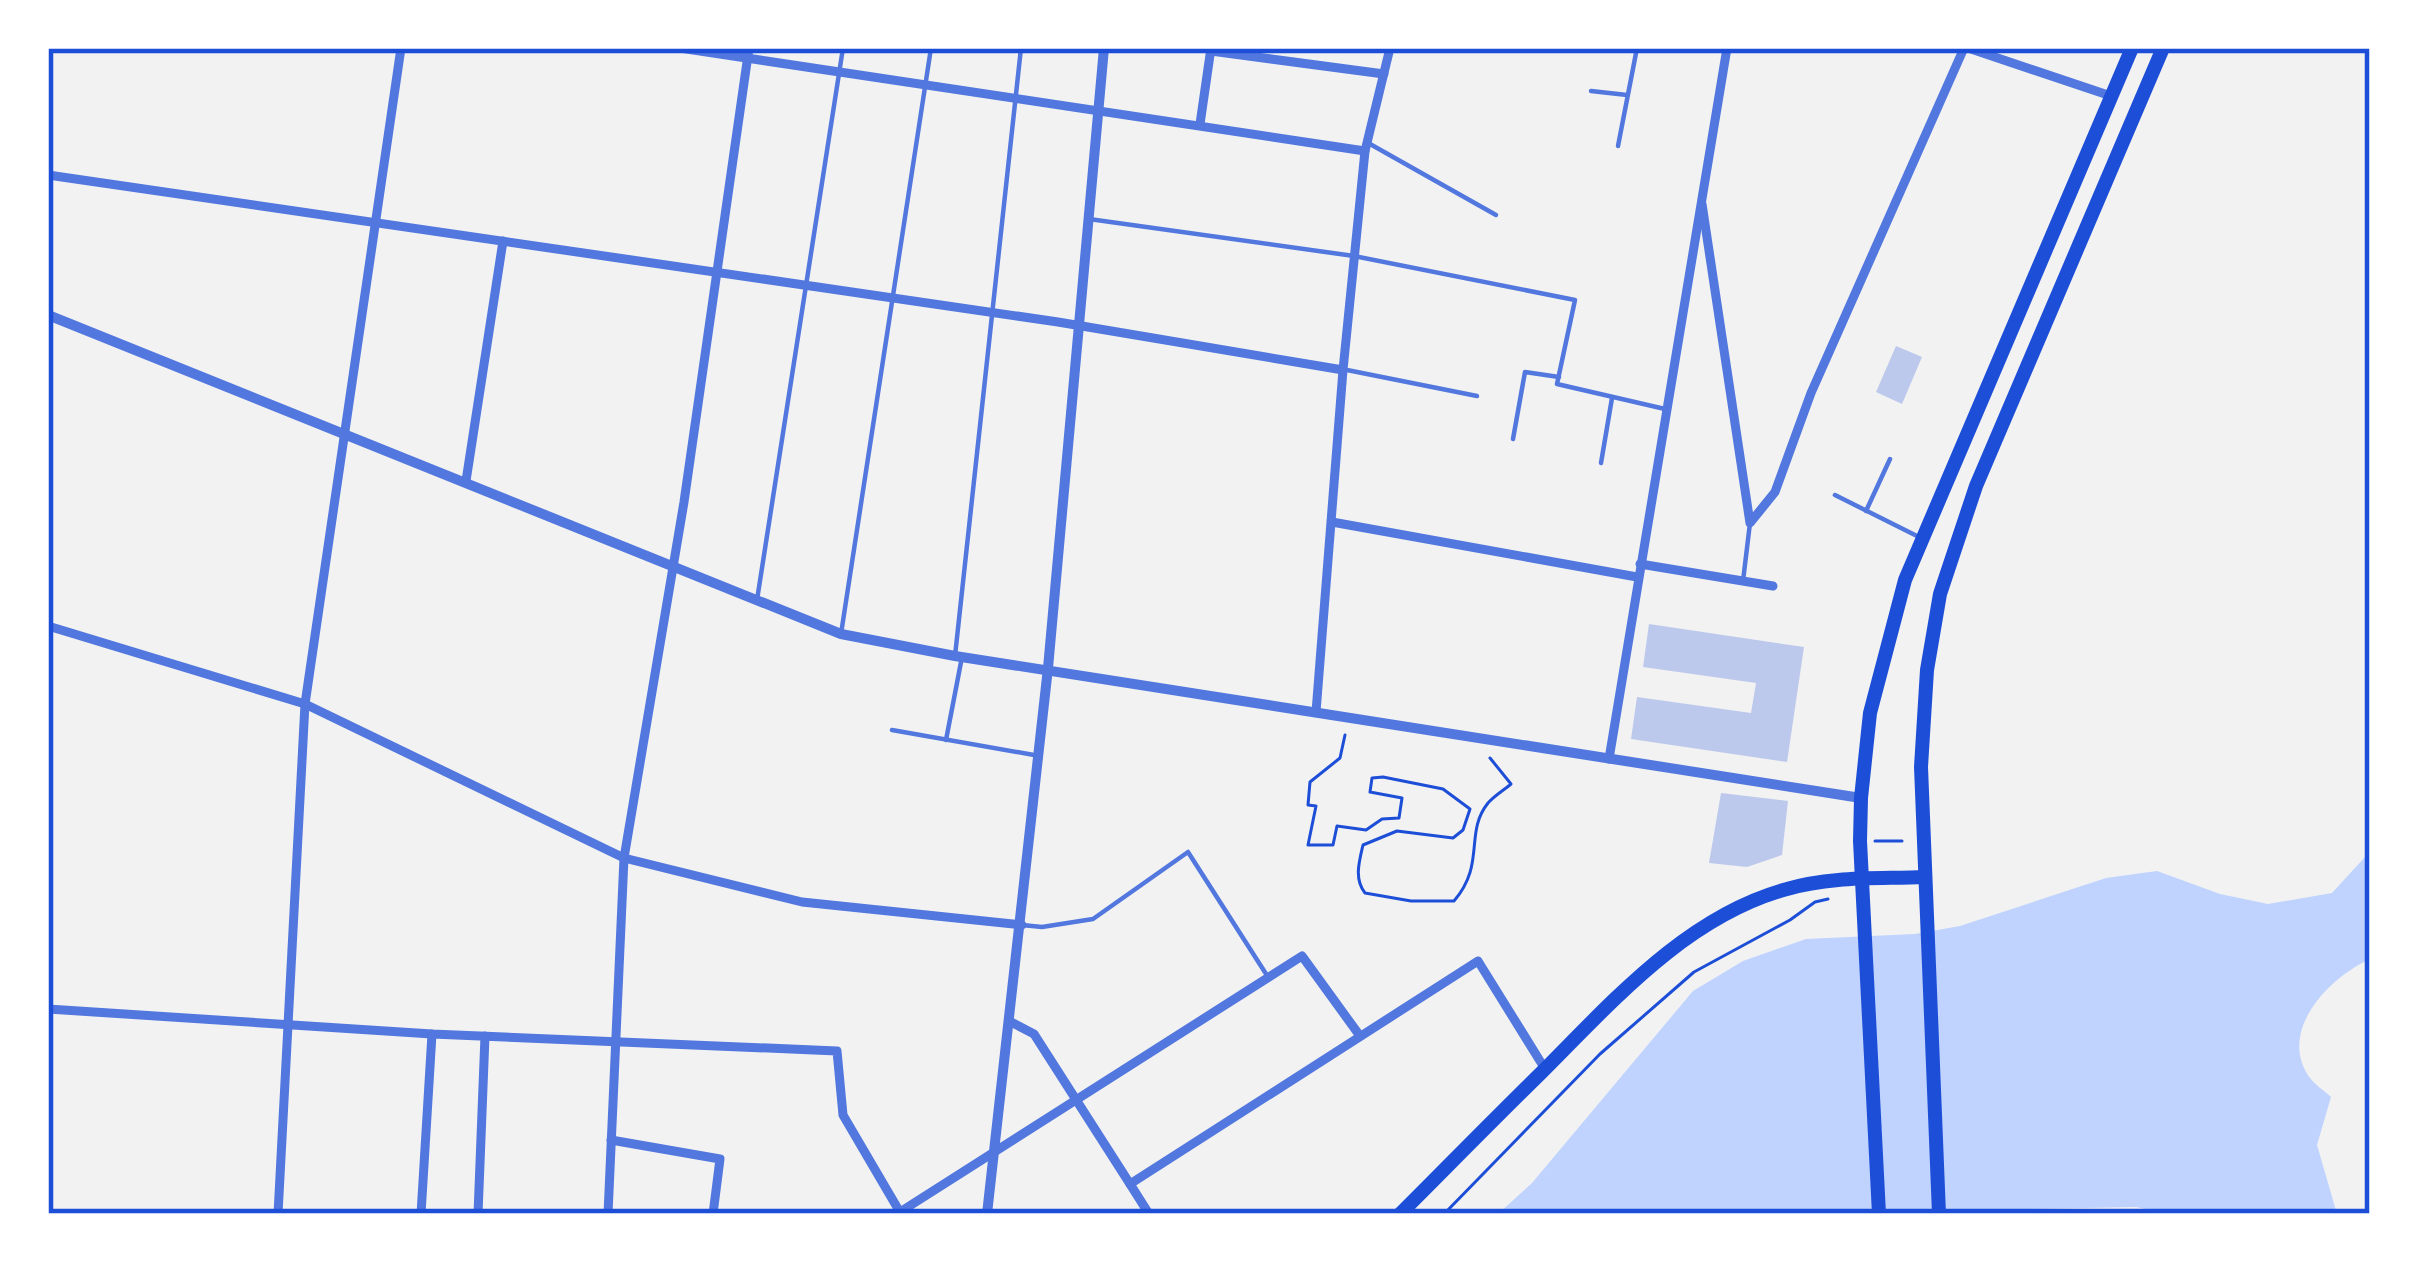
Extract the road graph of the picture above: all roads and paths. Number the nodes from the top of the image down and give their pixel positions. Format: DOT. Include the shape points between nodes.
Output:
graph roads {
  1 [pos="401,48"];
  2 [pos="680,48"];
  3 [pos="844,48"];
  4 [pos="931,48"];
  5 [pos="1021,48"];
  6 [pos="1104,48"];
  7 [pos="1390,48"];
  8 [pos="1637,48"];
  9 [pos="1727,48"];
  10 [pos="1966,48"];
  11 [pos="2132,48"];
  12 [pos="2163,48"];
  13 [pos="1211,49"];
  14 [pos="748,53"];
  15 [pos="840,71"];
  16 [pos="1384,74"];
  17 [pos="925,84"];
  18 [pos="1591,91"];
  19 [pos="1628,96"];
  20 [pos="2111,96"];
  21 [pos="1014,97"];
  22 [pos="1099,110"];
  23 [pos="1201,124"];
  24 [pos="1618,146"];
  25 [pos="1366,147"];
  26 [pos="48,175"];
  27 [pos="1702,203"];
  28 [pos="1496,215"];
  29 [pos="1089,219"];
  30 [pos="376,223"];
  31 [pos="503,241"];
  32 [pos="1354,256"];
  33 [pos="717,272"];
  34 [pos="807,285"];
  35 [pos="893,298"];
  36 [pos="992,312"];
  37 [pos="48,315"];
  38 [pos="1079,325"];
  39 [pos="1342,370"];
  40 [pos="1559,377"];
  41 [pos="1477,396"];
  42 [pos="1612,397"];
  43 [pos="1666,410"];
  44 [pos="343,432"];
  45 [pos="1513,440"];
  46 [pos="1890,459"];
  47 [pos="1601,463"];
  48 [pos="466,482"];
  49 [pos="1835,495"];
  50 [pos="1866,511"];
  51 [pos="1332,522"];
  52 [pos="1750,523"];
  53 [pos="1923,538"];
  54 [pos="1640,564"];
  55 [pos="674,566"];
  56 [pos="1637,577"];
  57 [pos="1743,581"];
  58 [pos="1773,586"];
  59 [pos="757,601"];
  60 [pos="48,626"];
  61 [pos="841,634"];
  62 [pos="958,656"];
  63 [pos="1048,668"];
  64 [pos="305,704"];
  65 [pos="1316,712"];
  66 [pos="892,730"];
  67 [pos="1345,735"];
  68 [pos="946,740"];
  69 [pos="1488,751"];
  70 [pos="1040,756"];
  71 [pos="1609,760"];
  72 [pos="1861,798"];
  73 [pos="1873,841"];
  74 [pos="1901,841"];
  75 [pos="625,858"];
  76 [pos="1924,878"];
  77 [pos="1862,879"];
  78 [pos="1830,899"];
  79 [pos="1022,925"];
  80 [pos="1268,977"];
  81 [pos="48,1009"];
  82 [pos="1011,1022"];
  83 [pos="291,1024"];
  84 [pos="432,1034"];
  85 [pos="485,1036"];
  86 [pos="1360,1036"];
  87 [pos="614,1042"];
  88 [pos="1545,1069"];
  89 [pos="1077,1098"];
  90 [pos="611,1140"];
  91 [pos="994,1151"];
  92 [pos="1130,1184"];
  93 [pos="900,1213"];
  94 [pos="278,1214"];
  95 [pos="421,1214"];
  96 [pos="478,1214"];
  97 [pos="608,1214"];
  98 [pos="713,1214"];
  99 [pos="986,1214"];
  100 [pos="1149,1214"];
  101 [pos="1400,1214"];
  102 [pos="1444,1214"];
  103 [pos="1879,1214"];
  104 [pos="1939,1214"];
  1 -- 30 [label="street"];
  2 -- 14 [label="street"];
  3 -- 15 [label="lane"];
  4 -- 17 [label="lane"];
  5 -- 21 [label="lane"];
  6 -- 22 [label="street"];
  7 -- 16 [label="street"];
  8 -- 19 [label="lane"];
  9 -- 27 [label="street"];
  10 -- 20 [label="street"];
  10 -- 52 [label="street" via="1811,393 1775,492"];
  11 -- 20 [label="main road"];
  12 -- 76 [label="main road" via="1940,594 1921,767"];
  13 -- 16 [label="street"];
  13 -- 23 [label="street"];
  14 -- 15 [label="street"];
  14 -- 33 [label="street"];
  15 -- 17 [label="street"];
  15 -- 34 [label="lane"];
  16 -- 25 [label="street"];
  17 -- 21 [label="street"];
  17 -- 35 [label="lane"];
  18 -- 19 [label="lane"];
  19 -- 24 [label="lane"];
  20 -- 53 [label="main road"];
  21 -- 22 [label="street"];
  21 -- 36 [label="lane"];
  22 -- 23 [label="street"];
  22 -- 29 [label="street"];
  23 -- 25 [label="street"];
  25 -- 28 [label="lane"];
  25 -- 32 [label="street"];
  26 -- 30 [label="street"];
  27 -- 43 [label="street"];
  27 -- 52 [label="street"];
  29 -- 32 [label="lane"];
  29 -- 38 [label="street"];
  30 -- 31 [label="street"];
  30 -- 44 [label="street"];
  31 -- 33 [label="street"];
  31 -- 48 [label="street"];
  32 -- 39 [label="street"];
  32 -- 40 [label="lane" via="1574,300"];
  33 -- 34 [label="street"];
  33 -- 55 [label="street"];
  34 -- 35 [label="street"];
  34 -- 59 [label="lane"];
  35 -- 36 [label="street"];
  35 -- 61 [label="lane"];
  36 -- 38 [label="street"];
  36 -- 62 [label="lane"];
  37 -- 44 [label="street"];
  38 -- 39 [label="street"];
  38 -- 63 [label="street"];
  39 -- 41 [label="lane"];
  39 -- 51 [label="street"];
  40 -- 42 [label="lane" via="1557,384"];
  40 -- 45 [label="lane" via="1525,372"];
  42 -- 43 [label="lane"];
  42 -- 47 [label="lane"];
  43 -- 54 [label="street"];
  44 -- 48 [label="street"];
  44 -- 64 [label="street"];
  46 -- 50 [label="lane"];
  48 -- 55 [label="street"];
  49 -- 50 [label="lane"];
  50 -- 53 [label="lane"];
  51 -- 56 [label="street"];
  51 -- 65 [label="street"];
  52 -- 57 [label="lane"];
  53 -- 72 [label="main road" via="1882,659"];
  54 -- 56 [label="street"];
  54 -- 57 [label="street"];
  55 -- 59 [label="street"];
  55 -- 75 [label="street"];
  56 -- 71 [label="street"];
  57 -- 58 [label="street"];
  59 -- 61 [label="street"];
  60 -- 64 [label="street"];
  61 -- 62 [label="street"];
  62 -- 63 [label="street"];
  62 -- 68 [label="lane"];
  63 -- 65 [label="street"];
  63 -- 70 [label="street"];
  64 -- 75 [label="street"];
  64 -- 83 [label="street"];
  65 -- 71 [label="street"];
  66 -- 68 [label="lane"];
  67 -- 69 [label="path" via="1340,758 1310,782 1307,805 1316,806 1308,845 1333,845 1337,826 1366,830 1399,818 1402,798 1370,792 1372,778 1443,788 1470,809 1453,838 1397,830 1363,845 1365,893 1411,901 1454,901 1467,886 1479,822 1511,784"];
  68 -- 70 [label="lane"];
  70 -- 79 [label="street"];
  71 -- 72 [label="street"];
  72 -- 77 [label="main road"];
  73 -- 74 [label="path"];
  75 -- 79 [label="street" via="802,902"];
  75 -- 87 [label="street"];
  76 -- 77 [label="main road"];
  76 -- 104 [label="main road"];
  77 -- 88 [label="main road" via="1785,889 1696,930"];
  77 -- 103 [label="main road"];
  78 -- 102 [label="path" via="1694,972 1600,1054"];
  79 -- 80 [label="lane" via="1093,919 1188,852"];
  79 -- 82 [label="street"];
  80 -- 86 [label="street" via="1302,956"];
  80 -- 89 [label="street"];
  81 -- 83 [label="street"];
  82 -- 89 [label="street" via="1034,1034"];
  82 -- 91 [label="street"];
  83 -- 84 [label="street"];
  83 -- 94 [label="street"];
  84 -- 85 [label="street"];
  84 -- 95 [label="street"];
  85 -- 87 [label="street"];
  85 -- 96 [label="street"];
  86 -- 88 [label="street" via="1478,962"];
  86 -- 92 [label="street"];
  87 -- 90 [label="street"];
  87 -- 93 [label="street" via="837,1051 843,1115"];
  88 -- 101 [label="main road"];
  89 -- 91 [label="street"];
  89 -- 92 [label="street"];
  90 -- 97 [label="street"];
  90 -- 98 [label="street" via="720,1159"];
  91 -- 93 [label="street"];
  91 -- 99 [label="street"];
  92 -- 100 [label="street"];
}
